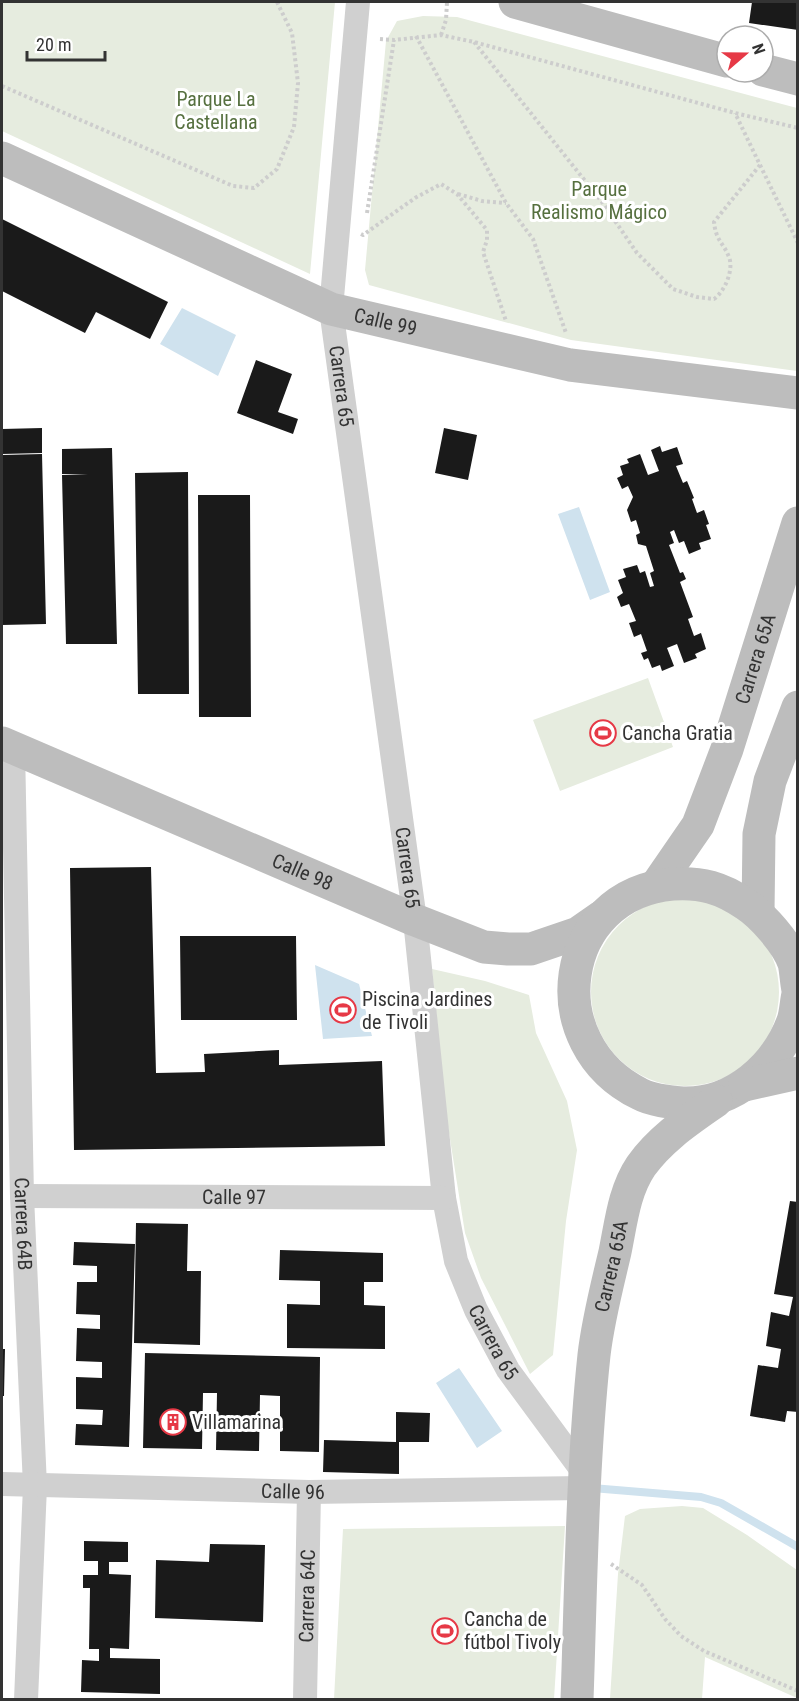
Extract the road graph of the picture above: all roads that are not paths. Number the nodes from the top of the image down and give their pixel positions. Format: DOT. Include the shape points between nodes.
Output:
graph roads {
  1 [pos="358,2"];
  2 [pos="515,2"];
  3 [pos="715,58"];
  4 [pos="775,73"];
  5 [pos="798,79"];
  6 [pos="2,158"];
  7 [pos="331,309"];
  8 [pos="798,393"];
  9 [pos="798,523"];
  10 [pos="798,707"];
  11 [pos="7,746"];
  12 [pos="656,886"];
  13 [pos="607,912"];
  14 [pos="758,912"];
  15 [pos="414,920"];
  16 [pos="797,978"];
  17 [pos="798,1073"];
  18 [pos="734,1091"];
  19 [pos="22,1196"];
  20 [pos="444,1198"];
  21 [pos="585,1482"];
  22 [pos="2,1484"];
  23 [pos="35,1486"];
  24 [pos="309,1492"];
  25 [pos="26,1700"];
  26 [pos="305,1700"];
  27 [pos="578,1700"];
  1 -- 7 [label="street, Carrera 65"];
  2 -- 3 [label="street"];
  4 -- 5 [label="street"];
  6 -- 7 [label="street, Calle 99"];
  7 -- 8 [label="street, Calle 99" via="570,365"];
  7 -- 15 [label="street, Carrera 65"];
  9 -- 12 [label="street, Carrera 65A" via="727,749 698,825"];
  10 -- 14 [label="street" via="770,781 759,834"];
  11 -- 15 [label="street, Calle 98"];
  11 -- 19 [label="street, Carrera 64B"];
  12 -- 13 [label="street, Calle 98" via="630,896"];
  12 -- 14 [label="street, Calle 98" via="692,883 710,887 727,892"];
  13 -- 15 [label="street, Calle 98" via="578,933 531,949 508,950 484,947"];
  13 -- 18 [label="street" via="578,959 573,986 575,1014 598,1063 618,1082 642,1096 669,1102 696,1103"];
  14 -- 16 [label="street, Calle 98" via="775,933"];
  15 -- 20 [label="street, Carrera 65"];
  16 -- 18 [label="street, Carrera 65A" via="793,1020 782,1042 767,1065"];
  17 -- 18 [label="street"];
  18 -- 21 [label="street, Carrera 65A" via="678,1128 656,1148 629,1188 594,1353"];
  19 -- 20 [label="street, Calle 97"];
  19 -- 23 [label="street, Carrera 64B"];
  20 -- 21 [label="street, Carrera 65" via="456,1261 476,1310 508,1370"];
  21 -- 24 [label="street, Calle 96"];
  21 -- 27 [label="street"];
  22 -- 23 [label="street, Calle 96"];
  23 -- 24 [label="street, Calle 96"];
  23 -- 25 [label="street, Carrera 64B"];
  24 -- 26 [label="street, Carrera 64C"];
}
